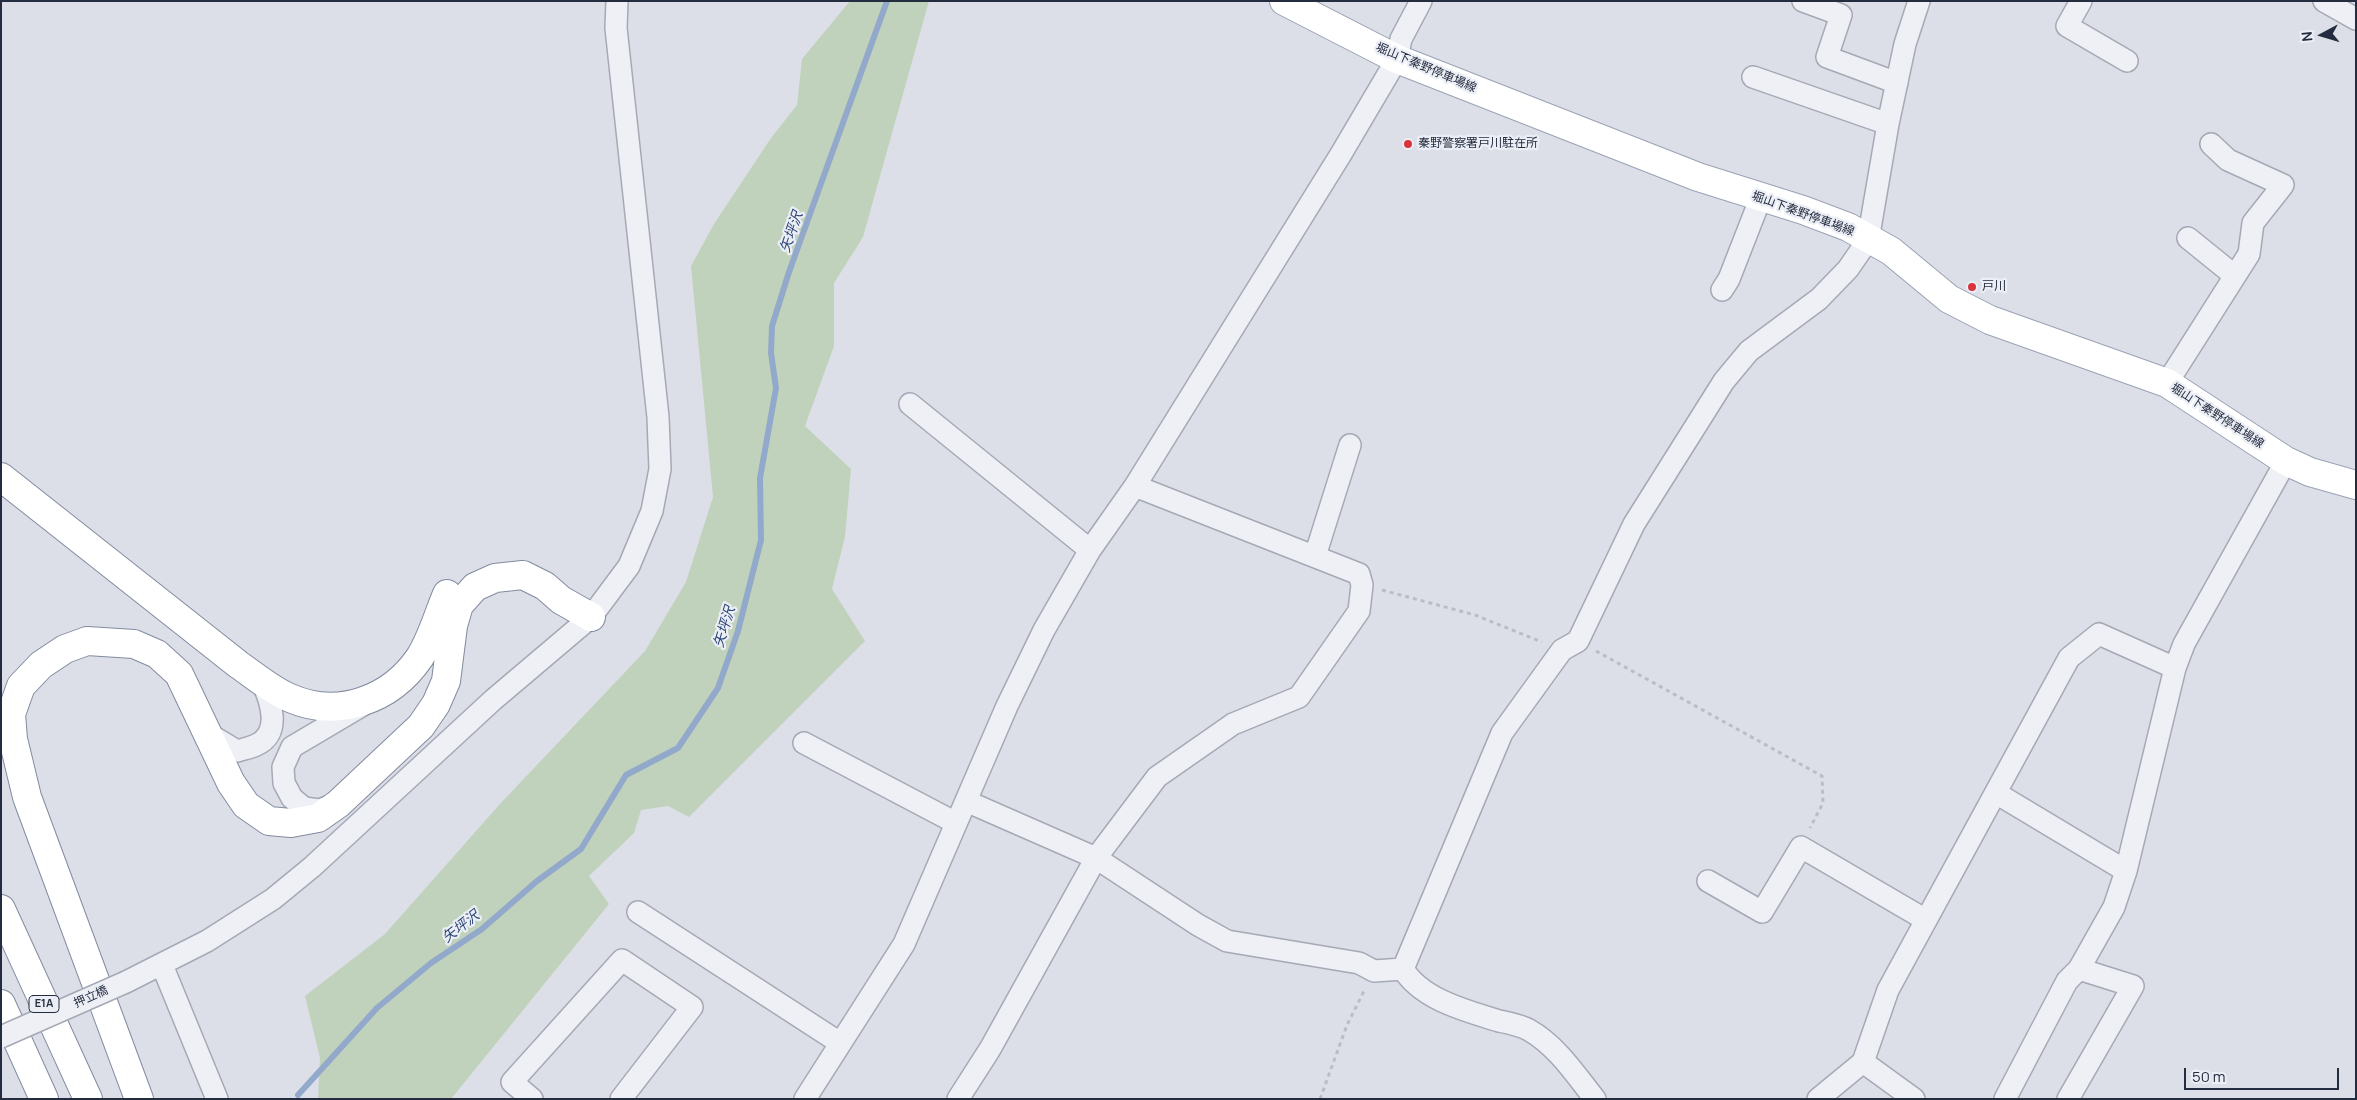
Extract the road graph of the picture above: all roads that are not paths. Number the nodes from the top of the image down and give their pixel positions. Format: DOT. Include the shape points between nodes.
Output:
graph roads {
  1 [pos="617,1"];
  2 [pos="1284,1"];
  3 [pos="1421,1"];
  4 [pos="1803,1"];
  5 [pos="1919,1"];
  6 [pos="2081,1"];
  7 [pos="2324,1"];
  8 [pos="2356,19"];
  9 [pos="1397,58"];
  10 [pos="2127,61"];
  11 [pos="1753,77"];
  12 [pos="1897,83"];
  13 [pos="1888,124"];
  14 [pos="2211,144"];
  15 [pos="1762,197"];
  16 [pos="2188,238"];
  17 [pos="1868,240"];
  18 [pos="2235,276"];
  19 [pos="1722,290"];
  20 [pos="2166,383"];
  21 [pos="910,404"];
  22 [pos="1350,445"];
  23 [pos="2286,461"];
  24 [pos="1,477"];
  25 [pos="1135,486"];
  26 [pos="2356,486"];
  27 [pos="1090,550"];
  28 [pos="1315,556"];
  29 [pos="591,617"];
  30 [pos="2176,668"];
  31 [pos="262,682"];
  32 [pos="370,700"];
  33 [pos="207,733"];
  34 [pos="804,743"];
  35 [pos="1996,793"];
  36 [pos="966,801"];
  37 [pos="338,804"];
  38 [pos="956,823"];
  39 [pos="1096,858"];
  40 [pos="2126,871"];
  41 [pos="1708,881"];
  42 [pos="1,909"];
  43 [pos="638,912"];
  44 [pos="1926,920"];
  45 [pos="162,965"];
  46 [pos="1403,969"];
  47 [pos="2079,969"];
  48 [pos="1,1004"];
  49 [pos="1,1037"];
  50 [pos="840,1043"];
  51 [pos="1863,1062"];
  52 [pos="44,1099"];
  53 [pos="88,1099"];
  54 [pos="140,1099"];
  55 [pos="217,1099"];
  56 [pos="532,1099"];
  57 [pos="621,1099"];
  58 [pos="804,1099"];
  59 [pos="958,1099"];
  60 [pos="1595,1099"];
  61 [pos="1818,1099"];
  62 [pos="1914,1099"];
  63 [pos="2005,1099"];
  64 [pos="2068,1099"];
  1 -- 29 [label="street, 押立橋" via="616,28 658,417 660,469 652,511 629,566"];
  2 -- 9 [label="main road, 堀山下秦野停車場線"];
  3 -- 9 [label="street" via="1401,39"];
  4 -- 12 [label="street" via="1841,15 1827,57"];
  5 -- 12 [label="street"];
  6 -- 10 [label="street" via="2067,26"];
  7 -- 8 [label="street"];
  9 -- 15 [label="main road, 堀山下秦野停車場線" via="1698,177"];
  9 -- 25 [label="street"];
  11 -- 13 [label="street"];
  12 -- 13 [label="street"];
  13 -- 17 [label="street"];
  14 -- 18 [label="street" via="2228,160 2283,185 2253,223 2249,254"];
  15 -- 17 [label="main road, 堀山下秦野停車場線" via="1848,228"];
  15 -- 19 [label="street"];
  16 -- 18 [label="street"];
  17 -- 20 [label="main road, 堀山下秦野停車場線" via="1891,251 1949,299 1990,320"];
  17 -- 46 [label="street" via="1848,269 1819,298 1749,350 1724,381 1634,524 1570,646 1502,733"];
  18 -- 20 [label="street"];
  20 -- 23 [label="main road, 堀山下秦野停車場線"];
  21 -- 27 [label="street"];
  22 -- 28 [label="street"];
  23 -- 26 [label="main road, 堀山下秦野停車場線"];
  23 -- 30 [label="street" via="2184,644"];
  24 -- 31 [label="main road"];
  25 -- 27 [label="street"];
  25 -- 28 [label="street"];
  27 -- 36 [label="street" via="1044,630"];
  28 -- 39 [label="street" via="1359,574 1362,585 1359,611 1299,697 1233,724 1157,777"];
  29 -- 32 [label="main road" via="568,588 542,564 514,558 484,562 469,570 451,588 430,639 411,670 391,688"];
  29 -- 37 [label="main road" via="523,575 495,578 475,588 459,605 446,681 436,704 420,726"];
  29 -- 45 [label="street, 押立橋" via="493,700 312,867 272,899 207,941"];
  30 -- 35 [label="street" via="2099,634 2069,658"];
  30 -- 40 [label="street"];
  31 -- 32 [label="main road" via="288,697 318,706 341,706"];
  31 -- 33 [label="street" via="274,717 268,734 258,745 237,750"];
  32 -- 37 [label="street" via="292,747 283,767 284,783 292,798 304,808 319,810"];
  33 -- 37 [label="main road" via="231,783 246,805 269,821 291,823 318,818"];
  33 -- 54 [label="main road" via="178,674 157,654 134,644 87,641 64,649 41,665 21,686 11,714 13,739 27,797"];
  34 -- 38 [label="street"];
  35 -- 40 [label="street"];
  35 -- 44 [label="street"];
  36 -- 38 [label="street"];
  36 -- 39 [label="street"];
  38 -- 50 [label="street" via="904,944"];
  39 -- 46 [label="street" via="1226,941 1358,963 1374,971"];
  39 -- 59 [label="street" via="990,1049"];
  40 -- 47 [label="street" via="2114,907"];
  41 -- 44 [label="street" via="1762,912 1801,847"];
  42 -- 53 [label="main road, E1A"];
  43 -- 50 [label="street"];
  44 -- 51 [label="street" via="1888,990"];
  45 -- 49 [label="street, 押立橋, bridge"];
  45 -- 55 [label="street"];
  46 -- 60 [label="street" via="1410,979 1435,996 1464,1010 1528,1029 1559,1054"];
  47 -- 63 [label="street" via="2067,981"];
  47 -- 64 [label="street" via="2133,986"];
  48 -- 52 [label="main road"];
  50 -- 58 [label="street"];
  51 -- 61 [label="street"];
  51 -- 62 [label="street"];
  56 -- 57 [label="street" via="512,1082 622,960 692,1007"];
}
